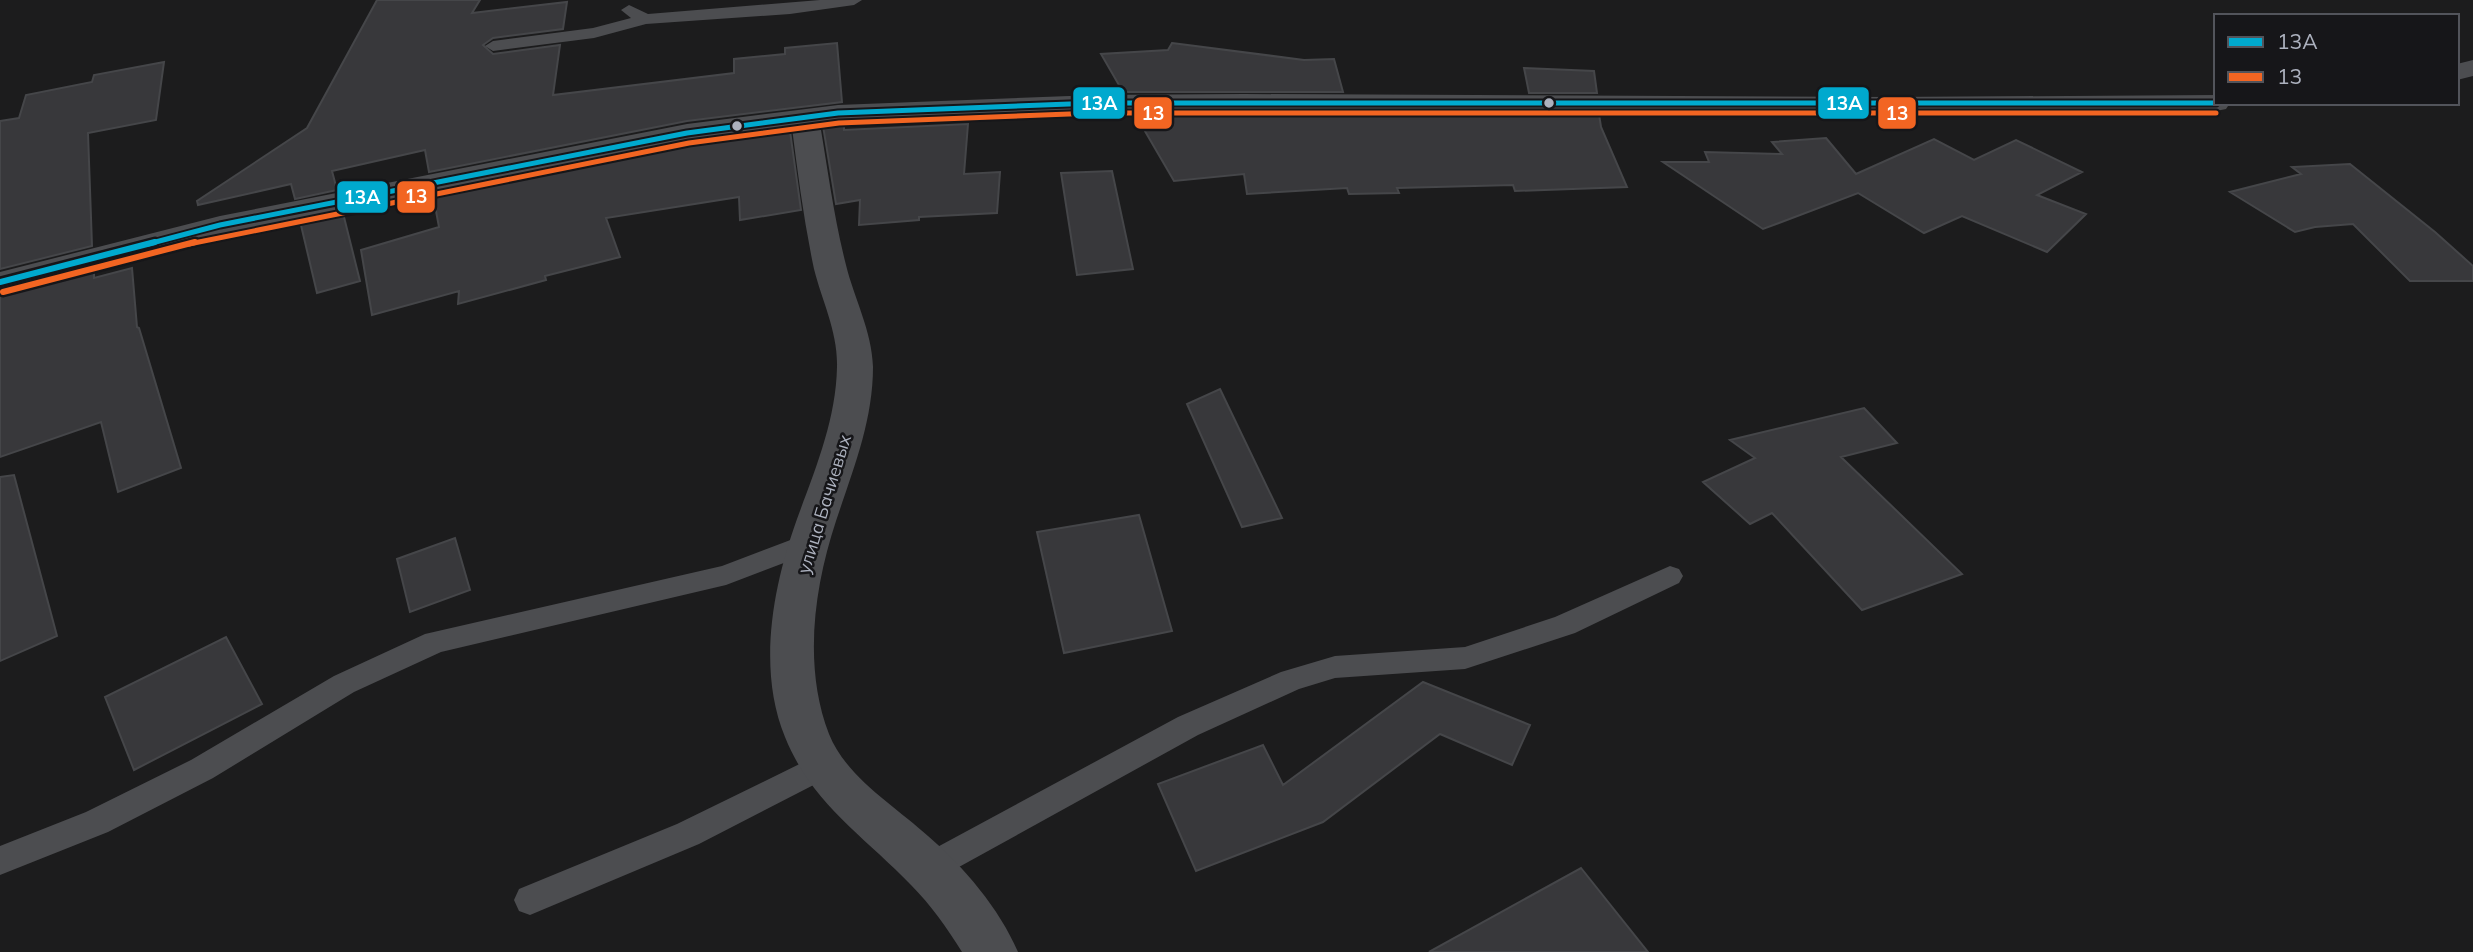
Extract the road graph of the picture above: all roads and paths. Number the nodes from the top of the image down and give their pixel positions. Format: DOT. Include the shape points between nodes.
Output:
graph roads {
  1 [pos="854,0"];
  2 [pos="629,9"];
  3 [pos="645,19"];
  4 [pos="493,46"];
  5 [pos="2214,103"];
  6 [pos="804,116"];
  7 [pos="0,282"];
  8 [pos="809,543"];
  9 [pos="1670,576"];
  10 [pos="822,766"];
  11 [pos="0,861"];
  12 [pos="928,869"];
  13 [pos="530,900"];
  14 [pos="992,952"];
  1 -- 3 [label="lane"];
  2 -- 3 [label="lane"];
  3 -- 4 [label="lane" via="594,33"];
  5 -- 6 [label="street" via="1136,103"];
  6 -- 7 [label="street" via="613,146 220,225"];
  6 -- 8 [label="street, улица Бачиевых" via="829,262 855,365 848,430"];
  8 -- 10 [label="street, улица Бачиевых" via="793,661 807,736"];
  8 -- 11 [label="lane" via="726,575 435,642 344,684 202,769 109,816"];
  9 -- 12 [label="lane" via="1565,625 1465,658 1335,667 1291,680 1188,726"];
  10 -- 12 [label="street, улица Бачиевых"];
  10 -- 13 [label="lane" via="688,834"];
  12 -- 14 [label="street, улица Бачиевых"];
}
